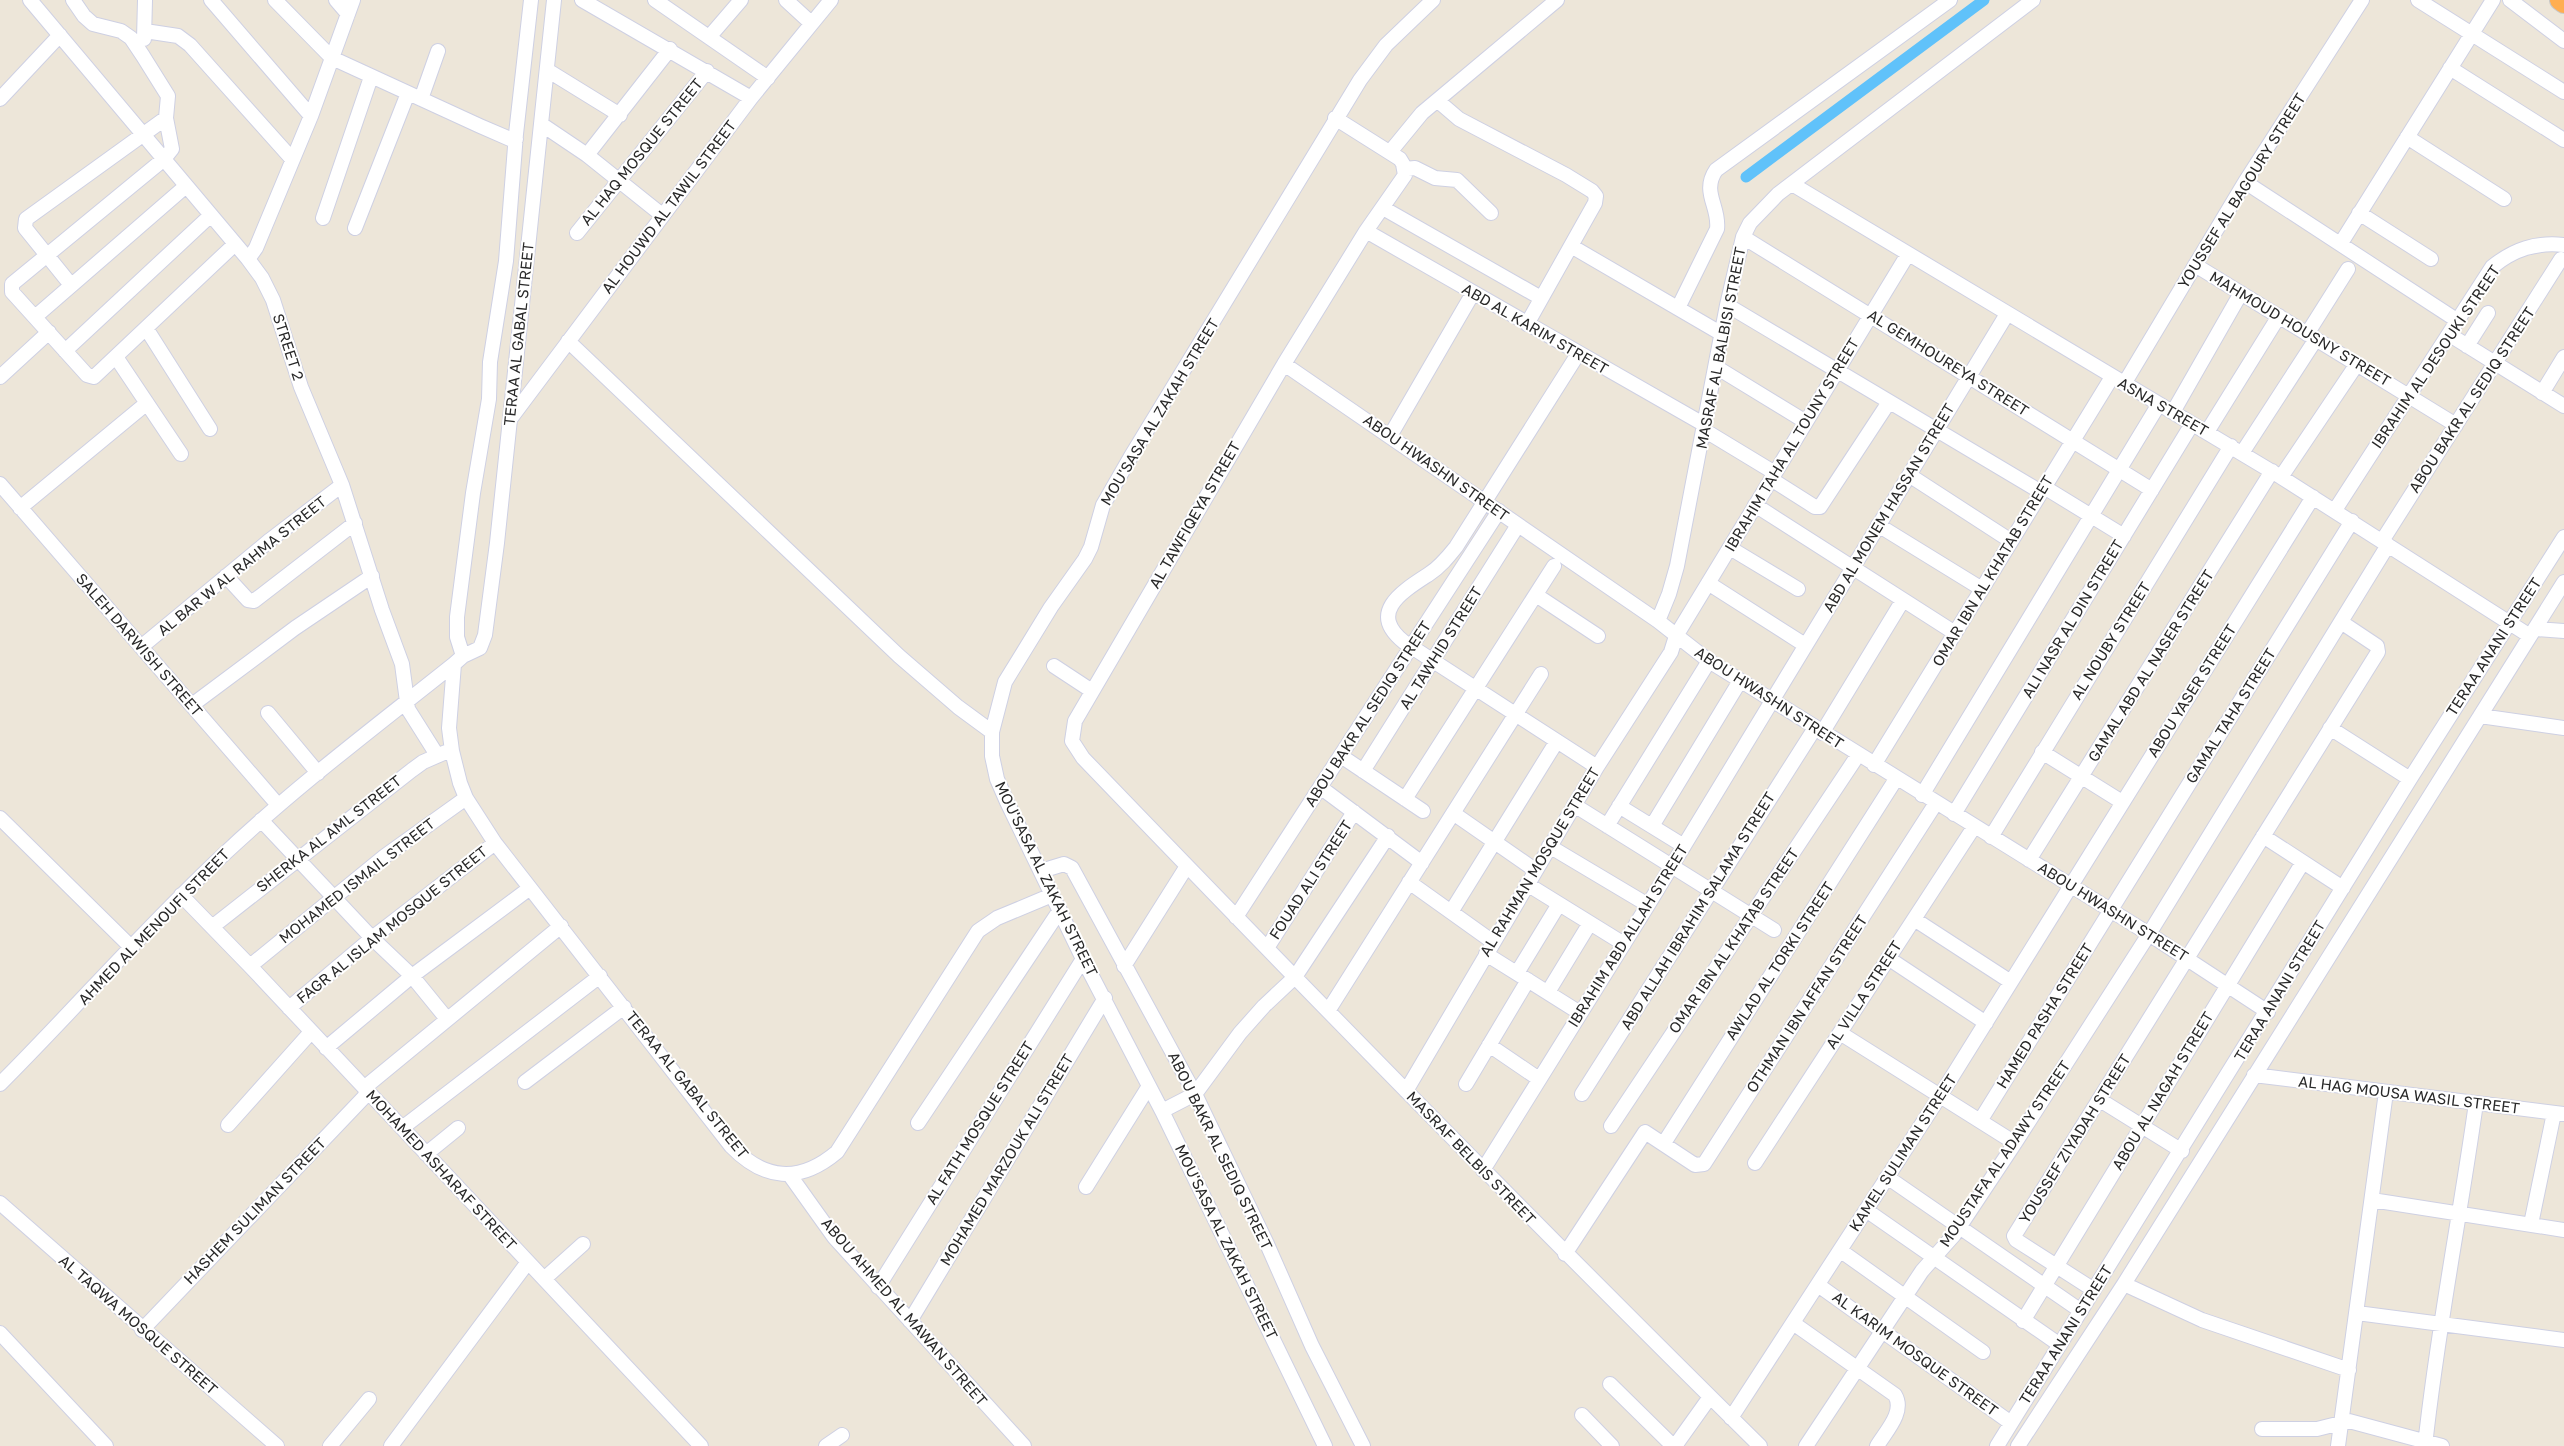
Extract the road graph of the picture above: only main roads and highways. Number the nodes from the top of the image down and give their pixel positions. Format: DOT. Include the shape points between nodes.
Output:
graph roads {
  1 [pos="2560,0"];
  2 [pos="2564,3"];
  1 -- 2 [label="highway"];
}
